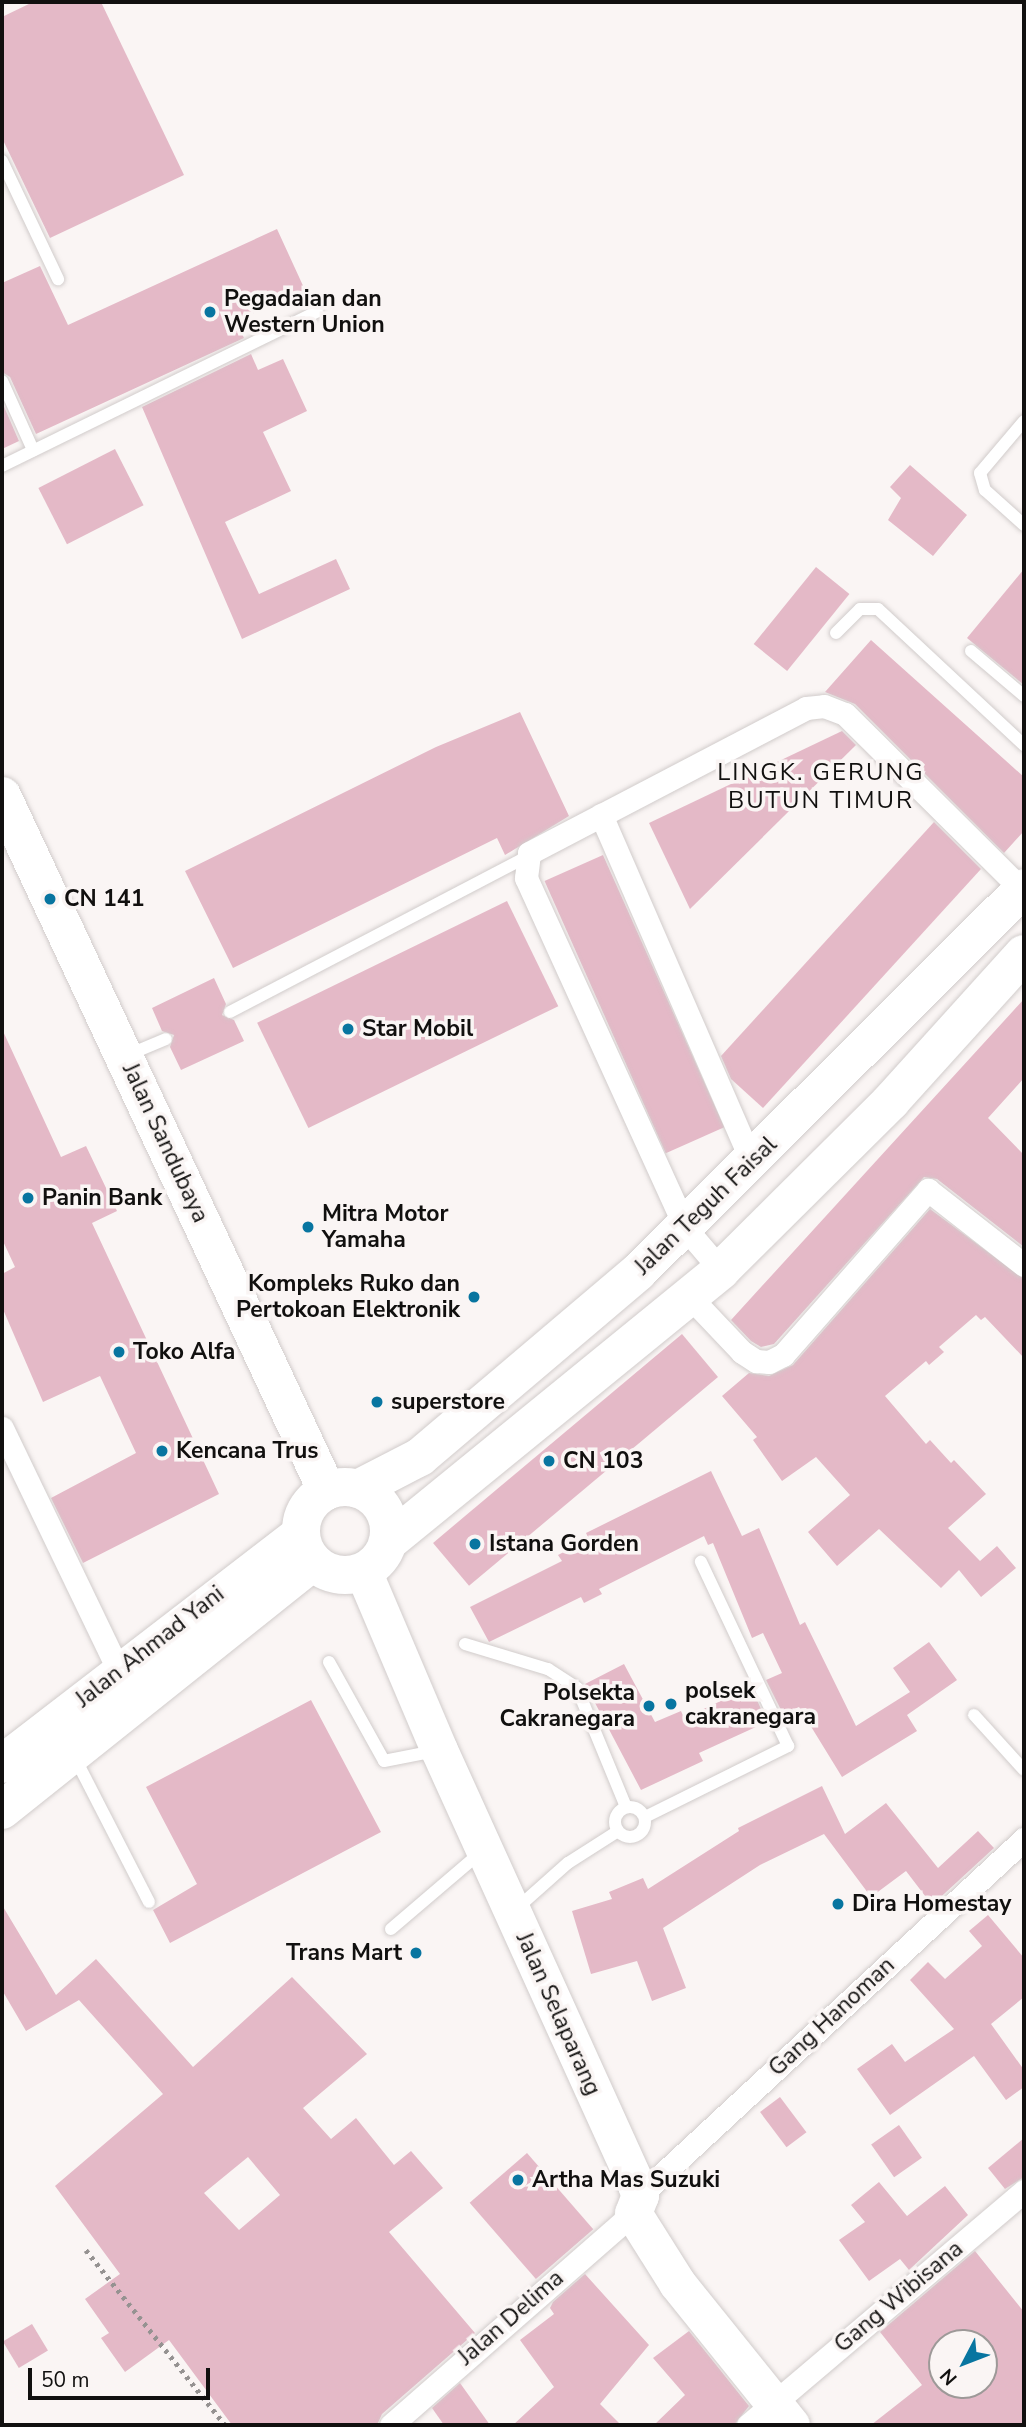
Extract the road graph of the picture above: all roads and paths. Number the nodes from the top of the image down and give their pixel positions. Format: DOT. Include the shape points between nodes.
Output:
graph roads {
  1 [pos="2,161"];
  2 [pos="58,279"];
  3 [pos="317,312"];
  4 [pos="2,382"];
  5 [pos="1024,421"];
  6 [pos="33,450"];
  7 [pos="2,466"];
  8 [pos="1024,525"];
  9 [pos="836,633"];
  10 [pos="971,651"];
  11 [pos="1024,696"];
  12 [pos="1024,745"];
  13 [pos="2,796"];
  14 [pos="600,815"];
  15 [pos="527,857"];
  16 [pos="1023,889"];
  17 [pos="1024,954"];
  18 [pos="230,1012"];
  19 [pos="166,1039"];
  20 [pos="124,1056"];
  21 [pos="855,1060"];
  22 [pos="891,1101"];
  23 [pos="752,1162"];
  24 [pos="685,1229"];
  25 [pos="1024,1265"];
  26 [pos="721,1270"];
  27 [pos="689,1296"];
  28 [pos="2,1428"];
  29 [pos="343,1490"];
  30 [pos="387,1542"];
  31 [pos="307,1548"];
  32 [pos="701,1562"];
  33 [pos="363,1572"];
  34 [pos="465,1644"];
  35 [pos="329,1662"];
  36 [pos="119,1671"];
  37 [pos="974,1715"];
  38 [pos="439,1750"];
  39 [pos="72,1753"];
  40 [pos="2,1764"];
  41 [pos="1024,1770"];
  42 [pos="626,1807"];
  43 [pos="2,1810"];
  44 [pos="645,1817"];
  45 [pos="618,1831"];
  46 [pos="1024,1839"];
  47 [pos="484,1850"];
  48 [pos="149,1902"];
  49 [pos="512,1913"];
  50 [pos="391,1929"];
  51 [pos="1024,2191"];
  52 [pos="636,2204"];
  53 [pos="86,2250"];
  54 [pos="771,2418"];
  55 [pos="225,2425"];
  56 [pos="391,2425"];
  1 -- 2 [label="lane"];
  3 -- 6 [label="lane"];
  4 -- 6 [label="lane"];
  5 -- 8 [label="lane" via="979,473 985,490"];
  6 -- 7 [label="lane"];
  9 -- 12 [label="lane" via="860,610 877,609"];
  10 -- 11 [label="lane"];
  13 -- 20 [label="highway, Jalan Sandubaya"];
  14 -- 15 [label="street" via="539,845"];
  14 -- 16 [label="street" via="806,708 830,707 845,713"];
  14 -- 23 [label="street"];
  15 -- 18 [label="lane"];
  15 -- 24 [label="street" via="526,878"];
  16 -- 21 [label="highway, Jalan Teguh Faisal"];
  17 -- 22 [label="highway"];
  19 -- 20 [label="lane"];
  20 -- 29 [label="highway, Jalan Sandubaya"];
  21 -- 22 [label="highway"];
  21 -- 23 [label="highway, Jalan Teguh Faisal"];
  22 -- 26 [label="highway"];
  23 -- 24 [label="highway, Jalan Teguh Faisal"];
  24 -- 26 [label="street"];
  24 -- 29 [label="highway, Jalan Teguh Faisal" via="420,1457"];
  25 -- 27 [label="street" via="932,1192 920,1197 783,1354 769,1362 756,1361 742,1352"];
  26 -- 27 [label="highway"];
  27 -- 30 [label="highway"];
  28 -- 36 [label="street"];
  29 -- 30 [label="highway" via="381,1506 388,1524"];
  29 -- 31 [label="highway" via="305,1513"];
  30 -- 33 [label="highway" via="374,1564"];
  31 -- 33 [label="highway" via="337,1575"];
  31 -- 36 [label="highway, Jalan Ahmad Yani"];
  31 -- 39 [label="highway"];
  32 -- 44 [label="lane" via="788,1746"];
  33 -- 38 [label="main road, Jalan Selaparang"];
  34 -- 42 [label="lane" via="548,1669 577,1688"];
  35 -- 38 [label="lane" via="384,1761 393,1763"];
  36 -- 40 [label="highway, Jalan Ahmad Yani"];
  37 -- 41 [label="lane"];
  38 -- 47 [label="main road, Jalan Selaparang"];
  39 -- 43 [label="highway"];
  39 -- 48 [label="lane"];
  42 -- 44 [label="lane" via="638,1808"];
  42 -- 45 [label="lane" via="616,1817"];
  44 -- 45 [label="lane" via="638,1836"];
  45 -- 49 [label="lane" via="550,1877"];
  46 -- 52 [label="street, Gang Hanoman"];
  47 -- 49 [label="main road, Jalan Selaparang"];
  47 -- 50 [label="lane"];
  49 -- 52 [label="main road, Jalan Selaparang"];
  51 -- 54 [label="street, Gang Wibisana"];
  52 -- 54 [label="main road, Jalan Selaparang" via="677,2283"];
  52 -- 56 [label="street, Jalan Delima"];
  53 -- 55 [label="path"];
}
